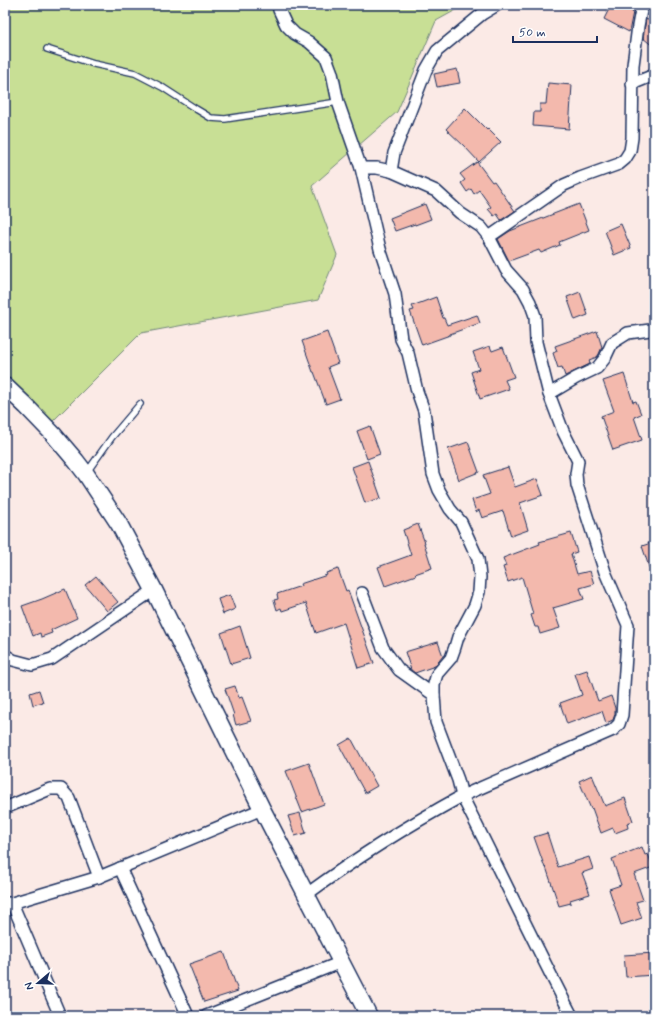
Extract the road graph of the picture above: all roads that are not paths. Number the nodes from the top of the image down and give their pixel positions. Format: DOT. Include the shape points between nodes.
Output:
graph roads {
  1 [pos="278,5"];
  2 [pos="497,5"];
  3 [pos="642,5"];
  4 [pos="47,49"];
  5 [pos="654,75"];
  6 [pos="632,84"];
  7 [pos="338,102"];
  8 [pos="361,168"];
  9 [pos="392,171"];
  10 [pos="489,237"];
  11 [pos="654,331"];
  12 [pos="5,386"];
  13 [pos="549,394"];
  14 [pos="140,404"];
  15 [pos="86,474"];
  16 [pos="154,590"];
  17 [pos="362,593"];
  18 [pos="5,655"];
  19 [pos="434,695"];
  20 [pos="462,796"];
  21 [pos="5,808"];
  22 [pos="262,809"];
  23 [pos="120,868"];
  24 [pos="99,877"];
  25 [pos="307,894"];
  26 [pos="9,903"];
  27 [pos="342,963"];
  28 [pos="60,1016"];
  29 [pos="188,1016"];
  30 [pos="206,1016"];
  31 [pos="369,1016"];
  32 [pos="572,1016"];
  1 -- 7 [label="street" via="286,25 326,57"];
  2 -- 9 [label="street" via="437,51 426,70 394,153"];
  3 -- 6 [label="street"];
  4 -- 7 [label="lane" via="94,64 135,73 211,118 225,119"];
  5 -- 6 [label="street"];
  6 -- 10 [label="street" via="632,138 630,151 625,159 619,164 564,185"];
  7 -- 8 [label="street"];
  8 -- 9 [label="street"];
  8 -- 19 [label="street" via="380,249 395,294 401,339 408,353 424,411 433,474 450,509 461,522 478,559 480,577 475,605 458,637 451,658 437,674"];
  9 -- 10 [label="street" via="436,191 460,213 481,227"];
  10 -- 13 [label="street" via="506,270 523,289 530,302 535,316 536,342"];
  11 -- 13 [label="street" via="628,333 612,343 597,368"];
  12 -- 15 [label="main road" via="53,434"];
  13 -- 20 [label="street" via="578,461 577,484 605,572 628,625 622,715 619,724 613,730"];
  14 -- 15 [label="lane" via="112,437"];
  15 -- 16 [label="main road" via="119,524"];
  16 -- 18 [label="street" via="52,659 32,665"];
  16 -- 22 [label="main road"];
  17 -- 19 [label="street" via="383,648 399,670"];
  19 -- 20 [label="street" via="436,722"];
  20 -- 25 [label="street" via="400,832"];
  20 -- 32 [label="street"];
  21 -- 24 [label="street" via="50,789 61,789 69,798"];
  22 -- 23 [label="street"];
  22 -- 25 [label="main road"];
  23 -- 24 [label="street"];
  23 -- 29 [label="street"];
  24 -- 26 [label="street"];
  25 -- 27 [label="main road"];
  26 -- 28 [label="street"];
  27 -- 30 [label="street"];
  27 -- 31 [label="main road"];
}
